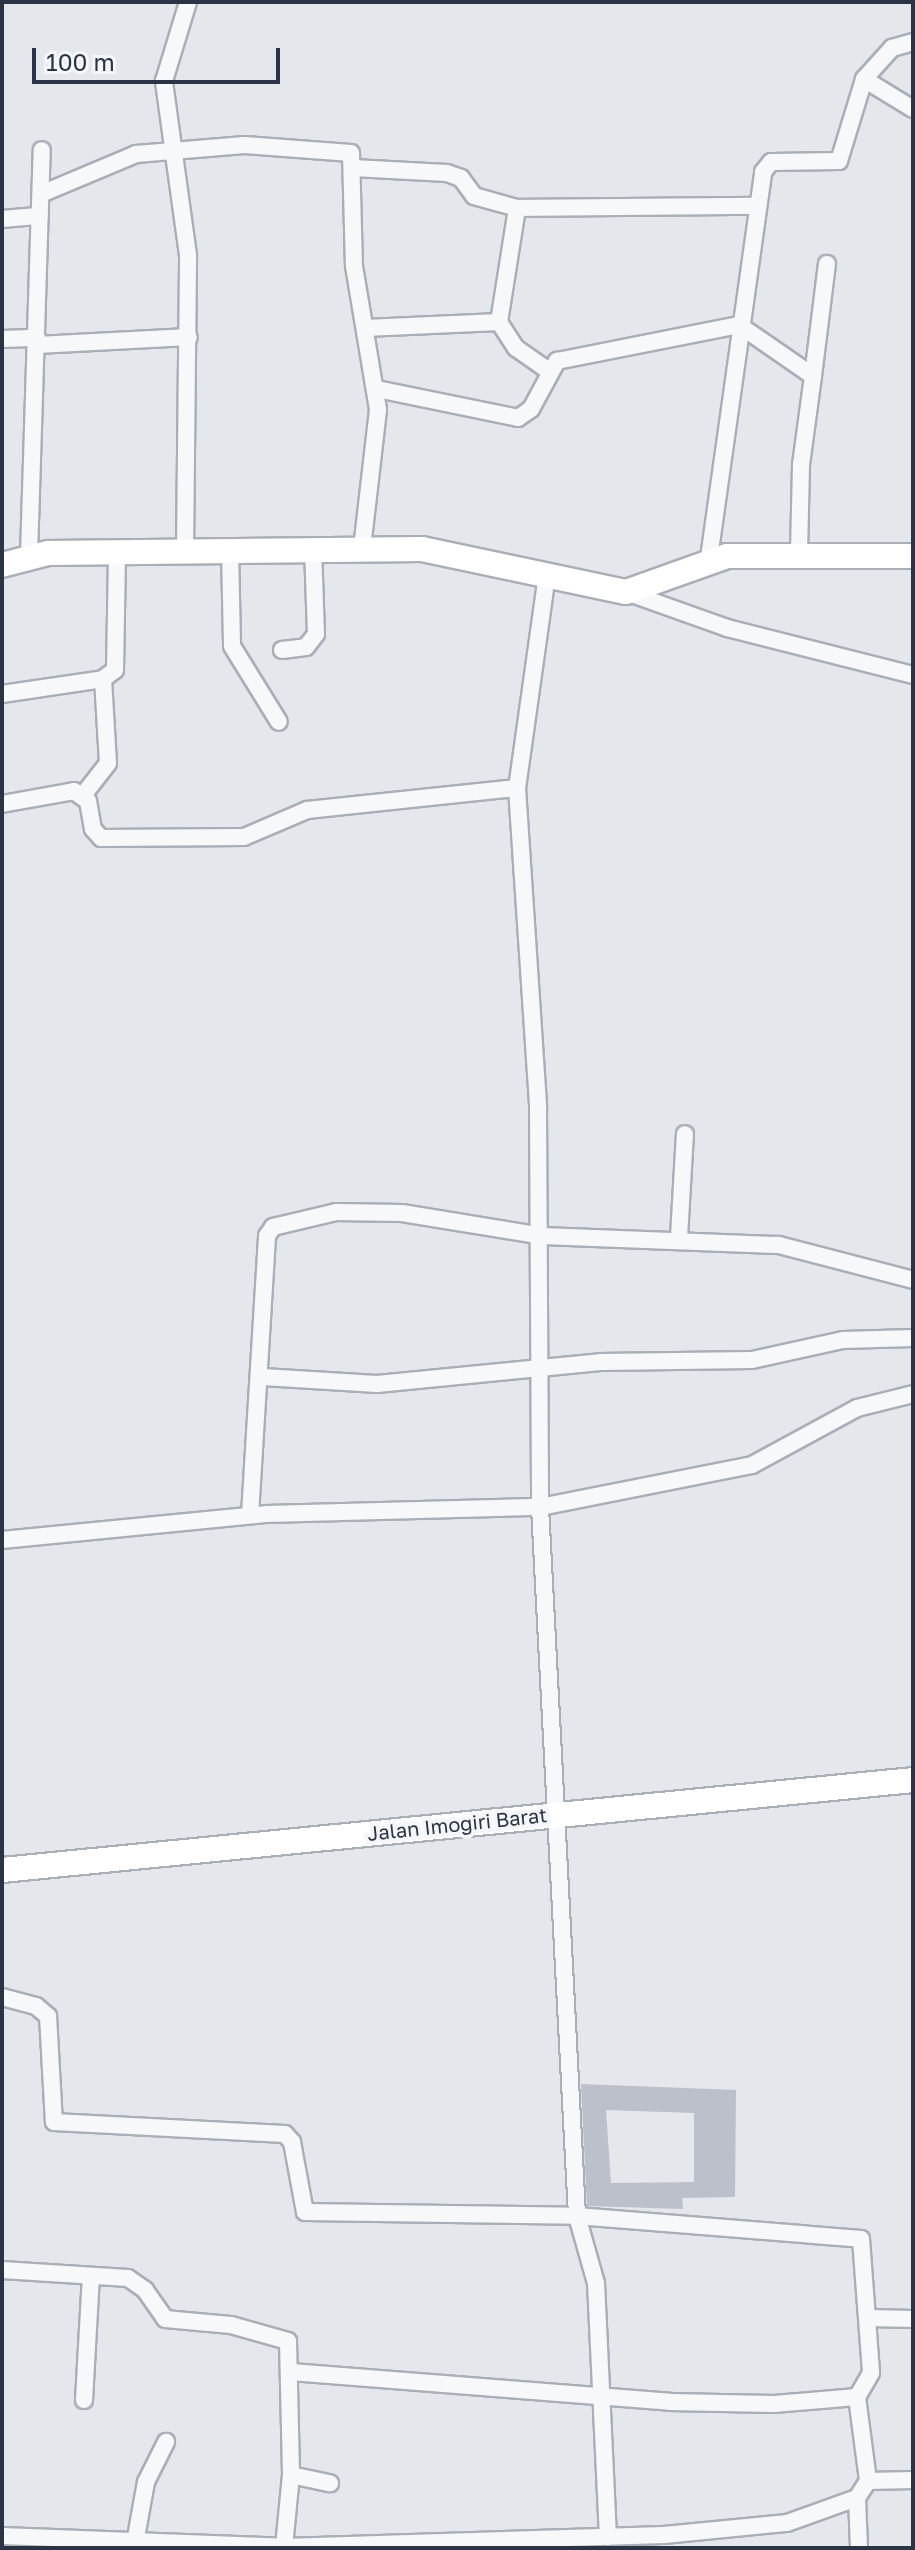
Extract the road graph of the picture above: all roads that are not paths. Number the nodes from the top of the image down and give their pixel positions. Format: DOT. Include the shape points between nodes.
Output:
graph roads {
  1 [pos="188,2"];
  2 [pos="913,42"];
  3 [pos="864,79"];
  4 [pos="913,109"];
  5 [pos="42,150"];
  6 [pos="171,153"];
  7 [pos="353,168"];
  8 [pos="41,194"];
  9 [pos="754,206"];
  10 [pos="517,208"];
  11 [pos="40,216"];
  12 [pos="2,219"];
  13 [pos="827,264"];
  14 [pos="499,322"];
  15 [pos="739,325"];
  16 [pos="365,328"];
  17 [pos="189,337"];
  18 [pos="2,339"];
  19 [pos="37,342"];
  20 [pos="547,370"];
  21 [pos="813,376"];
  22 [pos="377,389"];
  23 [pos="230,549"];
  24 [pos="313,549"];
  25 [pos="362,549"];
  26 [pos="185,550"];
  27 [pos="117,552"];
  28 [pos="29,555"];
  29 [pos="799,555"];
  30 [pos="913,556"];
  31 [pos="709,558"];
  32 [pos="2,565"];
  33 [pos="547,575"];
  34 [pos="626,592"];
  35 [pos="282,650"];
  36 [pos="913,675"];
  37 [pos="103,679"];
  38 [pos="2,694"];
  39 [pos="279,722"];
  40 [pos="517,788"];
  41 [pos="84,794"];
  42 [pos="2,804"];
  43 [pos="685,1134"];
  44 [pos="542,1236"];
  45 [pos="679,1237"];
  46 [pos="913,1280"];
  47 [pos="913,1338"];
  48 [pos="541,1368"];
  49 [pos="263,1377"];
  50 [pos="913,1394"];
  51 [pos="540,1507"];
  52 [pos="250,1515"];
  53 [pos="2,1540"];
  54 [pos="913,1780"];
  55 [pos="557,1819"];
  56 [pos="2,1870"];
  57 [pos="2,1997"];
  58 [pos="577,2216"];
  59 [pos="2,2270"];
  60 [pos="91,2276"];
  61 [pos="869,2318"];
  62 [pos="913,2319"];
  63 [pos="291,2372"];
  64 [pos="600,2395"];
  65 [pos="857,2397"];
  66 [pos="84,2400"];
  67 [pos="166,2442"];
  68 [pos="291,2475"];
  69 [pos="913,2480"];
  70 [pos="868,2481"];
  71 [pos="330,2483"];
  72 [pos="857,2498"];
  73 [pos="2,2536"];
  74 [pos="608,2537"];
  75 [pos="25,2543"];
  76 [pos="135,2543"];
  77 [pos="202,2547"];
  78 [pos="284,2547"];
  79 [pos="419,2547"];
  80 [pos="859,2548"];
  1 -- 6 [label="street" via="164,74"];
  2 -- 3 [label="street" via="892,48"];
  3 -- 4 [label="street"];
  3 -- 9 [label="street" via="839,161 771,162"];
  5 -- 8 [label="street"];
  6 -- 7 [label="street" via="245,145 332,147 351,153"];
  6 -- 8 [label="street" via="113,160"];
  6 -- 17 [label="street" via="186,235"];
  7 -- 10 [label="street" via="455,175 474,196"];
  7 -- 16 [label="street" via="353,248"];
  8 -- 11 [label="street"];
  9 -- 10 [label="street"];
  9 -- 15 [label="street"];
  10 -- 14 [label="street"];
  11 -- 12 [label="street"];
  11 -- 19 [label="street"];
  13 -- 21 [label="street"];
  14 -- 16 [label="street"];
  14 -- 20 [label="street" via="523,356"];
  15 -- 20 [label="street" via="573,356"];
  15 -- 21 [label="street"];
  15 -- 31 [label="street"];
  16 -- 22 [label="street"];
  17 -- 19 [label="street"];
  17 -- 26 [label="street"];
  18 -- 19 [label="street"];
  19 -- 28 [label="street"];
  20 -- 22 [label="street" via="531,409 518,418"];
  21 -- 29 [label="street" via="801,465"];
  22 -- 25 [label="street"];
  23 -- 24 [label="street"];
  23 -- 26 [label="street"];
  23 -- 39 [label="street" via="232,646"];
  24 -- 25 [label="street"];
  24 -- 35 [label="street" via="316,634 306,647"];
  25 -- 33 [label="street" via="445,550"];
  26 -- 27 [label="street"];
  27 -- 28 [label="street"];
  27 -- 37 [label="street" via="119,650 115,670"];
  28 -- 32 [label="street"];
  29 -- 30 [label="street"];
  29 -- 31 [label="street"];
  31 -- 34 [label="street"];
  33 -- 34 [label="street"];
  33 -- 40 [label="street"];
  34 -- 36 [label="street" via="727,628"];
  37 -- 38 [label="street"];
  37 -- 41 [label="street" via="108,763"];
  40 -- 41 [label="street" via="307,810 251,836 154,838 96,835"];
  40 -- 44 [label="street"];
  41 -- 42 [label="street" via="57,791"];
  43 -- 45 [label="street"];
  44 -- 45 [label="street"];
  44 -- 48 [label="street"];
  44 -- 49 [label="street" via="442,1217 360,1211 273,1227 267,1236"];
  45 -- 46 [label="street" via="817,1251"];
  47 -- 48 [label="street" via="843,1340 752,1360"];
  48 -- 49 [label="street" via="377,1384"];
  48 -- 51 [label="street"];
  49 -- 52 [label="street"];
  50 -- 51 [label="street" via="857,1408 761,1463"];
  51 -- 52 [label="street"];
  51 -- 55 [label="street"];
  52 -- 53 [label="street"];
  54 -- 55 [label="street, Jalan Imogiri Barat"];
  55 -- 56 [label="street, Jalan Imogiri Barat"];
  55 -- 58 [label="street"];
  57 -- 58 [label="street" via="36,2006 48,2016 54,2122 285,2134 292,2142 305,2212"];
  58 -- 61 [label="street" via="848,2234 861,2239"];
  58 -- 64 [label="street" via="596,2283"];
  59 -- 60 [label="street"];
  60 -- 63 [label="street" via="136,2282 165,2319 231,2325 288,2341"];
  60 -- 66 [label="street"];
  61 -- 62 [label="street"];
  61 -- 65 [label="street" via="871,2373"];
  63 -- 64 [label="street"];
  63 -- 68 [label="street"];
  64 -- 65 [label="street" via="733,2405"];
  64 -- 74 [label="street"];
  65 -- 70 [label="street"];
  67 -- 76 [label="street" via="146,2482"];
  68 -- 71 [label="street"];
  68 -- 78 [label="street"];
  69 -- 70 [label="street"];
  70 -- 72 [label="street"];
  72 -- 74 [label="street" via="787,2523"];
  72 -- 80 [label="street"];
  73 -- 75 [label="street"];
  74 -- 79 [label="street"];
  75 -- 76 [label="street"];
  76 -- 77 [label="street"];
  77 -- 78 [label="street"];
  78 -- 79 [label="street"];
}
